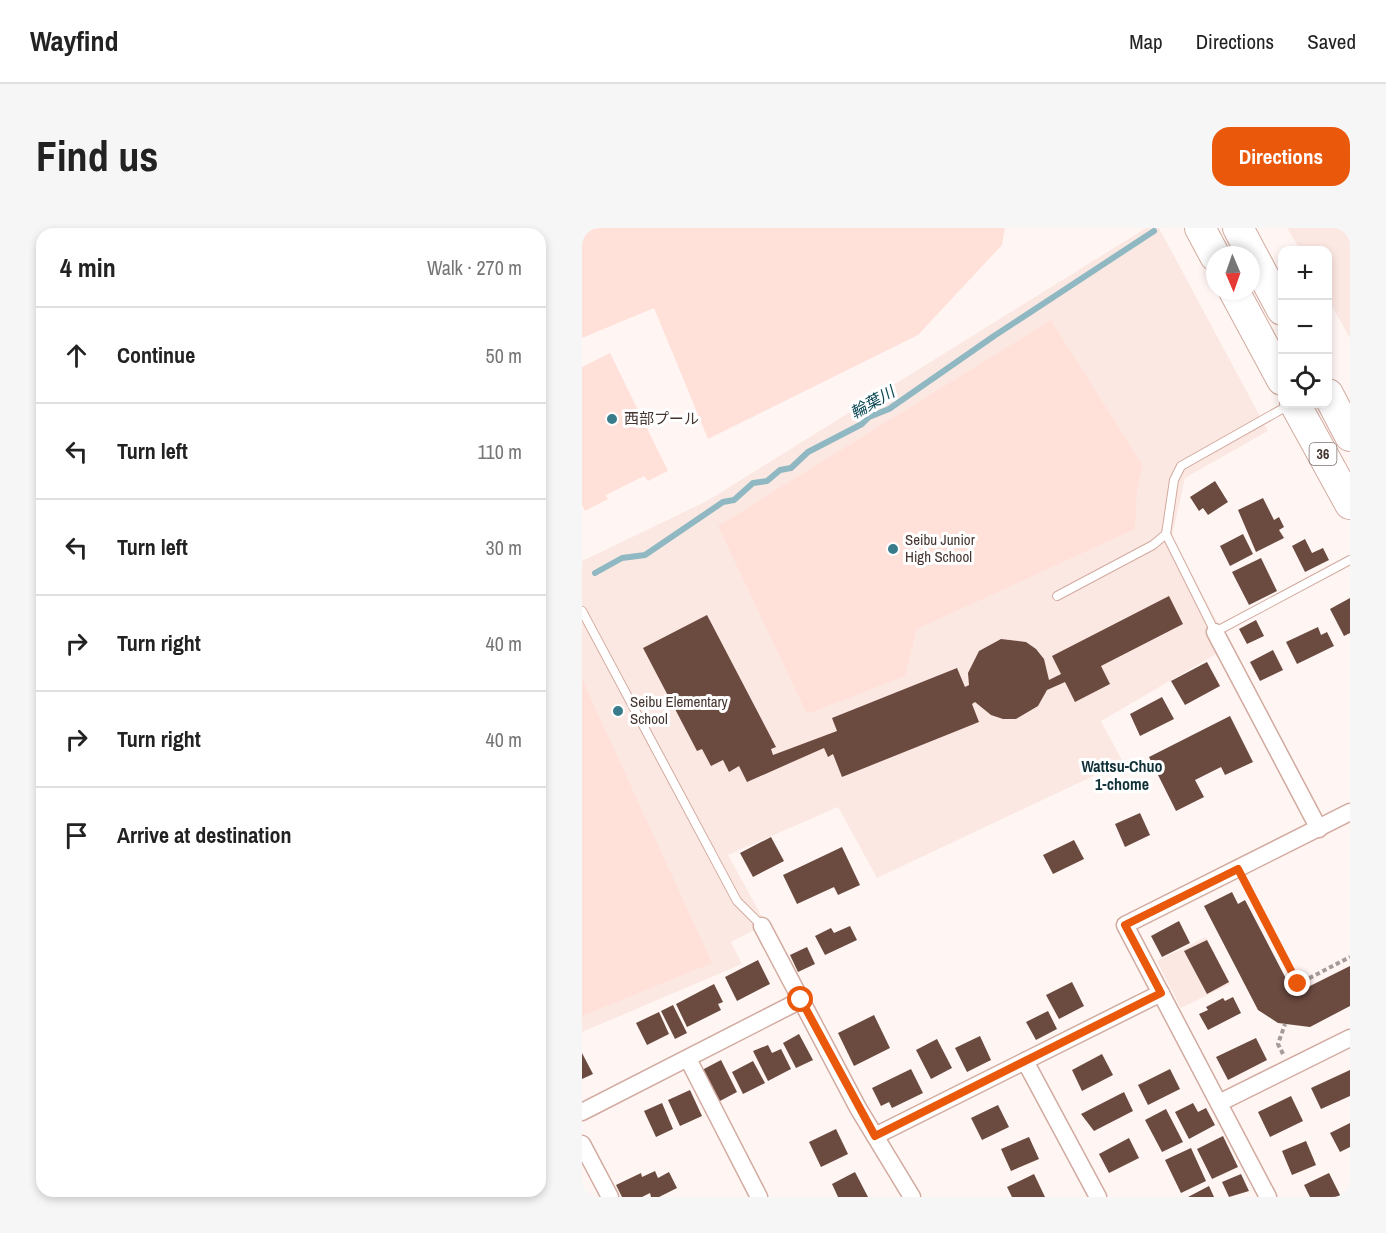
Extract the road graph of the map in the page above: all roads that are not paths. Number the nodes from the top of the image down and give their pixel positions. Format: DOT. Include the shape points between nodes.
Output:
graph roads {
  1 [pos="1200,228"];
  2 [pos="1238,228"];
  3 [pos="1210,246"];
  4 [pos="1239,300"];
  5 [pos="1278,303"];
  6 [pos="1278,373"];
  7 [pos="1332,402"];
  8 [pos="1286,408"];
  9 [pos="1295,408"];
  10 [pos="1350,436"];
  11 [pos="1350,504"];
  12 [pos="1166,534"];
  13 [pos="1350,560"];
  14 [pos="1057,596"];
  15 [pos="582,611"];
  16 [pos="1215,632"];
  17 [pos="1350,812"];
  18 [pos="1319,829"];
  19 [pos="762,926"];
  20 [pos="1161,993"];
  21 [pos="801,1000"];
  22 [pos="1350,1038"];
  23 [pos="688,1059"];
  24 [pos="1025,1061"];
  25 [pos="1219,1103"];
  26 [pos="582,1112"];
  27 [pos="875,1136"];
  28 [pos="582,1144"];
  29 [pos="610,1197"];
  30 [pos="759,1197"];
  31 [pos="912,1197"];
  32 [pos="1098,1197"];
  33 [pos="1268,1197"];
  1 -- 3 [label="highway"];
  2 -- 5 [label="highway"];
  4 -- 6 [label="highway"];
  7 -- 10 [label="highway, 36"];
  8 -- 12 [label="lane" via="1181,465 1174,480"];
  9 -- 11 [label="highway, 36"];
  12 -- 14 [label="lane" via="1153,545"];
  12 -- 16 [label="lane"];
  13 -- 16 [label="lane"];
  15 -- 19 [label="lane" via="737,901"];
  16 -- 18 [label="street"];
  17 -- 18 [label="street"];
  18 -- 20 [label="street" via="1125,925"];
  19 -- 21 [label="street"];
  20 -- 24 [label="street"];
  20 -- 25 [label="street"];
  21 -- 23 [label="street"];
  21 -- 27 [label="street"];
  22 -- 25 [label="street"];
  23 -- 26 [label="street"];
  23 -- 30 [label="street"];
  24 -- 27 [label="street"];
  24 -- 32 [label="street"];
  25 -- 33 [label="street"];
  27 -- 31 [label="street"];
  28 -- 29 [label="street"];
}
